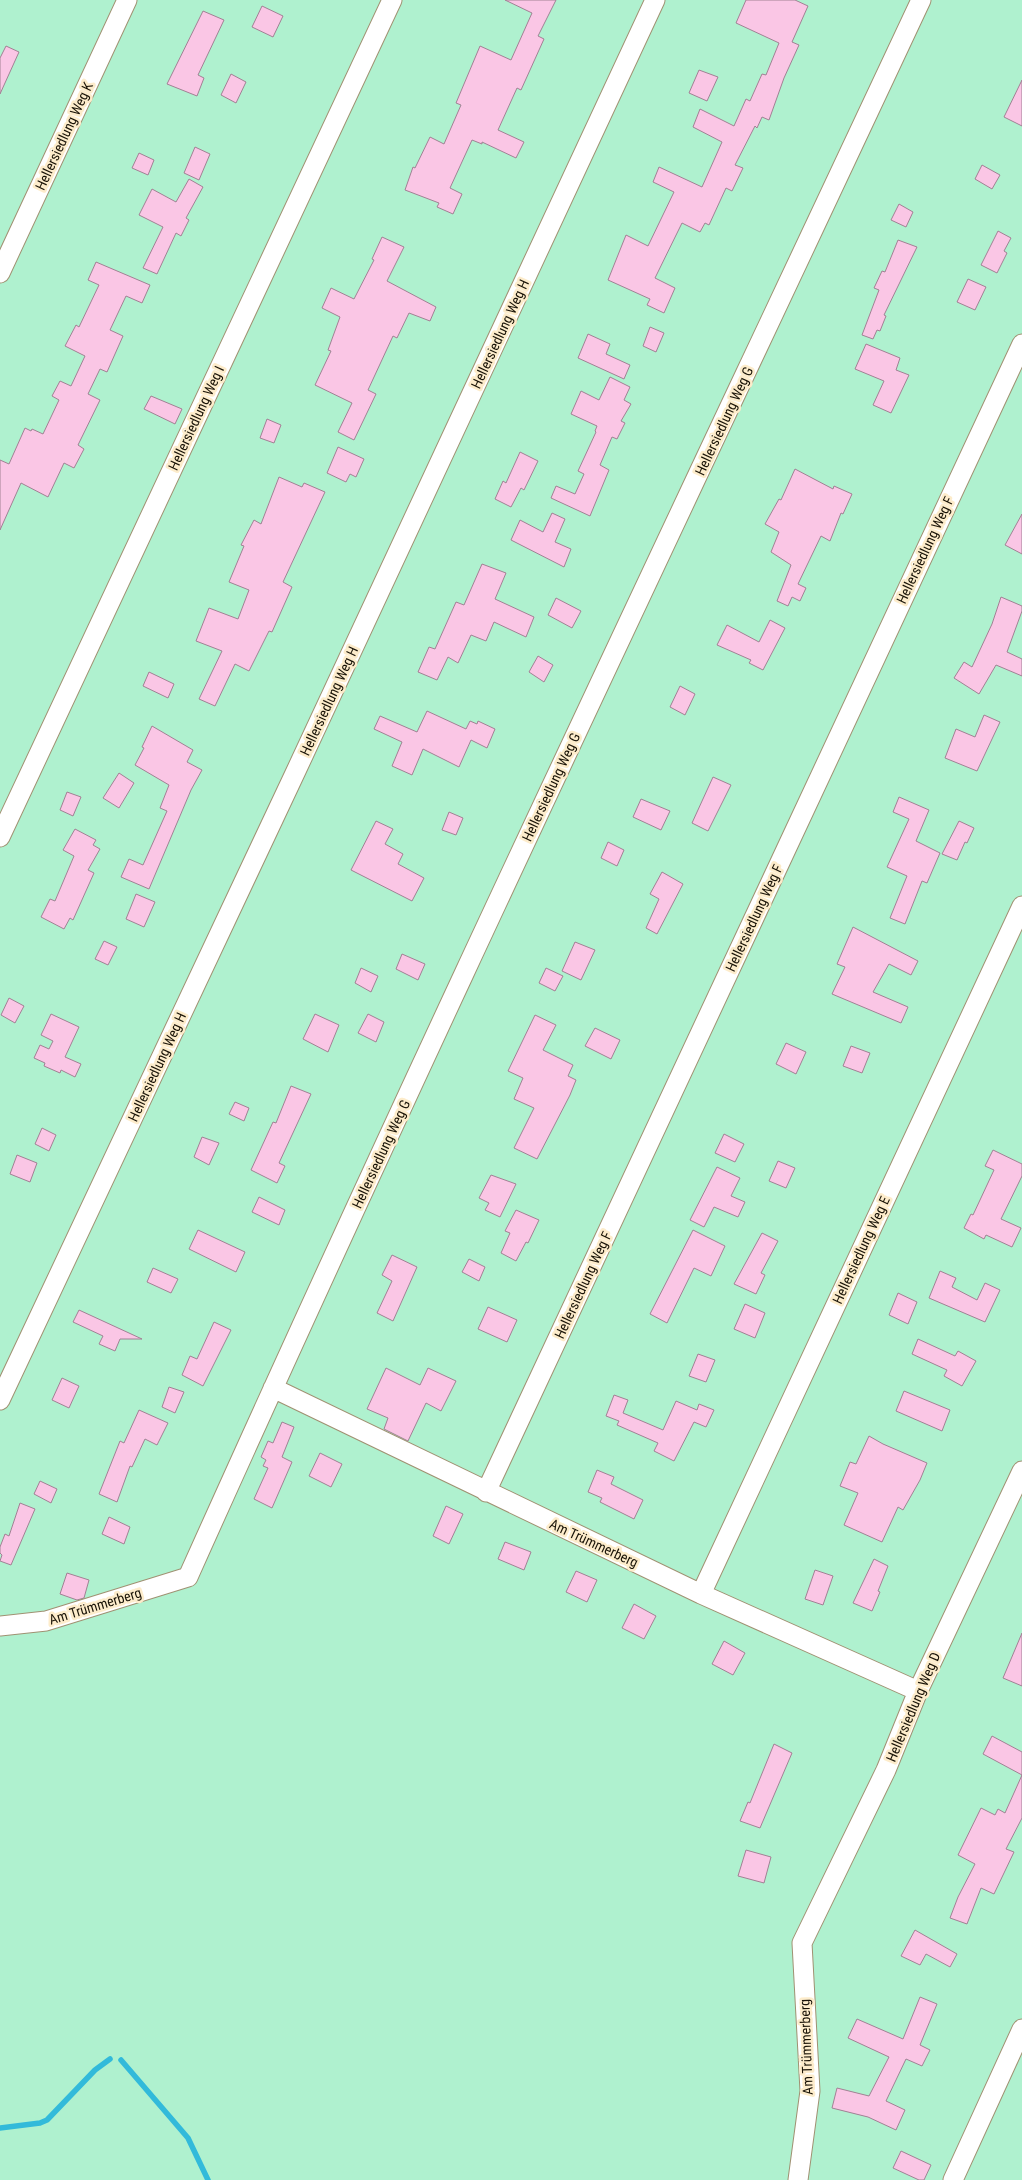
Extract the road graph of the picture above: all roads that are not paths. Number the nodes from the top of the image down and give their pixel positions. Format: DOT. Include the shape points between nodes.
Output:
graph roads {
  1 [pos="127,0"];
  2 [pos="392,0"];
  3 [pos="655,0"];
  4 [pos="921,0"];
  5 [pos="0,273"];
  6 [pos="1022,344"];
  7 [pos="0,837"];
  8 [pos="1022,906"];
  9 [pos="273,1388"];
  10 [pos="0,1400"];
  11 [pos="1022,1471"];
  12 [pos="486,1492"];
  13 [pos="188,1577"];
  14 [pos="701,1594"];
  15 [pos="0,1626"];
  16 [pos="918,1691"];
  17 [pos="802,1943"];
  18 [pos="1022,2029"];
  19 [pos="798,2180"];
  20 [pos="953,2180"];
  1 -- 5 [label="lane, Hellersiedlung Weg K"];
  2 -- 7 [label="lane, Hellersiedlung Weg I"];
  3 -- 10 [label="lane, Hellersiedlung Weg H"];
  4 -- 9 [label="lane, Hellersiedlung Weg G" via="511,871"];
  6 -- 12 [label="lane, Hellersiedlung Weg F"];
  8 -- 14 [label="lane, Hellersiedlung Weg E"];
  9 -- 12 [label="lane, Am Trümmerberg"];
  9 -- 13 [label="lane, Hellersiedlung Weg G"];
  11 -- 16 [label="lane, Hellersiedlung Weg D"];
  12 -- 14 [label="lane, Am Trümmerberg"];
  13 -- 15 [label="lane, Am Trümmerberg" via="46,1621"];
  14 -- 16 [label="lane, Am Trümmerberg"];
  16 -- 17 [label="lane, Hellersiedlung Weg D" via="886,1770"];
  17 -- 19 [label="lane, Am Trümmerberg" via="810,2091"];
  18 -- 20 [label="lane"];
}
